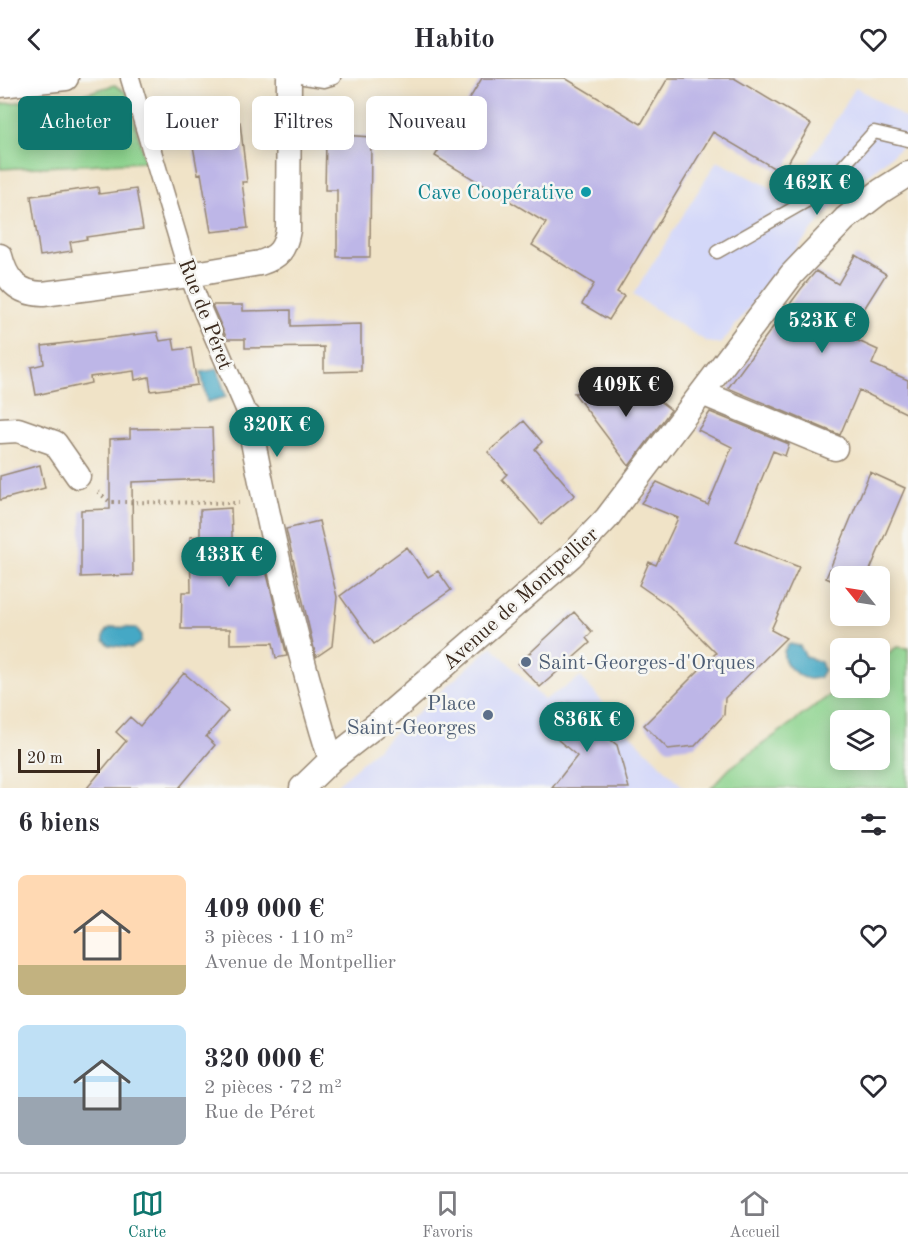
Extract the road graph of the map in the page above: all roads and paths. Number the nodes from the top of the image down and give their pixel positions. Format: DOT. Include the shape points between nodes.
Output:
graph roads {
  1 [pos="66,78"];
  2 [pos="130,78"];
  3 [pos="289,78"];
  4 [pos="304,78"];
  5 [pos="334,78"];
  6 [pos="0,85"];
  7 [pos="908,140"];
  8 [pos="908,174"];
  9 [pos="717,252"];
  10 [pos="0,256"];
  11 [pos="189,275"];
  12 [pos="702,393"];
  13 [pos="248,416"];
  14 [pos="0,431"];
  15 [pos="835,448"];
  16 [pos="78,476"];
  17 [pos="265,504"];
  18 [pos="331,760"];
  19 [pos="302,788"];
  1 -- 6 [label="street"];
  2 -- 11 [label="street, Rue de Péret"];
  3 -- 11 [label="street" via="288,230 281,253 260,263"];
  4 -- 5 [label="lane"];
  7 -- 9 [label="lane" via="874,132 817,195"];
  8 -- 12 [label="street, Avenue de Montpellier" via="830,233 792,274"];
  10 -- 11 [label="street" via="10,280 33,294"];
  11 -- 13 [label="street, Rue de Péret"];
  12 -- 15 [label="street"];
  12 -- 18 [label="street, Avenue de Montpellier" via="607,518 572,556 381,722"];
  13 -- 17 [label="street, Rue de Péret"];
  14 -- 16 [label="street" via="18,430 55,444"];
  16 -- 17 [label="path" via="110,502"];
  17 -- 18 [label="street, Rue de Péret"];
  18 -- 19 [label="street, Avenue de Montpellier"];
}
